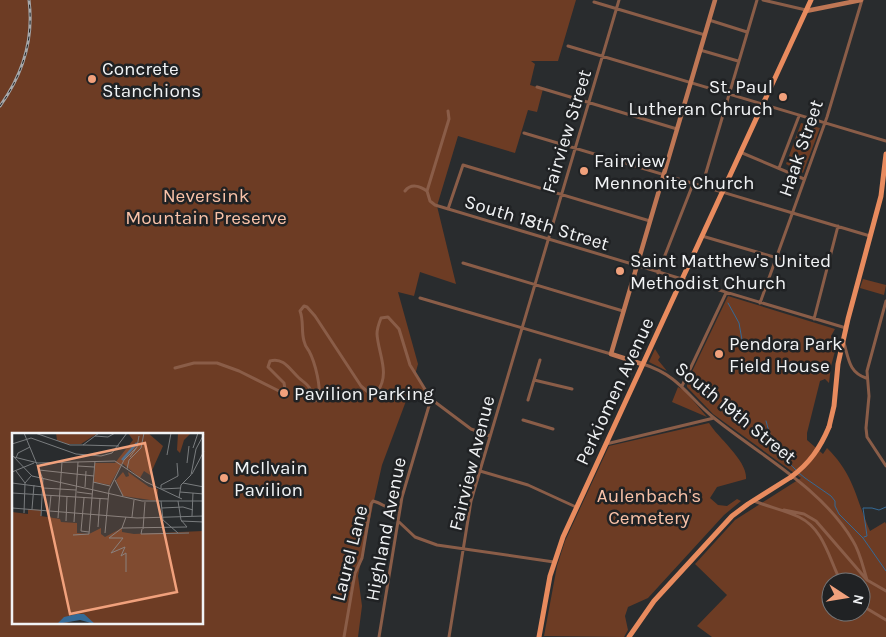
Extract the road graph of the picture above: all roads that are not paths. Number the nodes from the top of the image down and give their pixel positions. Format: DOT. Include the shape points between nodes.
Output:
graph roads {
  1 [pos="619,0"];
  2 [pos="715,0"];
  3 [pos="757,0"];
  4 [pos="763,0"];
  5 [pos="811,0"];
  6 [pos="861,0"];
  7 [pos="594,2"];
  8 [pos="616,9"];
  9 [pos="806,10"];
  10 [pos="709,20"];
  11 [pos="748,32"];
  12 [pos="705,35"];
  13 [pos="568,46"];
  14 [pos="700,50"];
  15 [pos="602,57"];
  16 [pos="738,61"];
  17 [pos="690,83"];
  18 [pos="538,87"];
  19 [pos="729,95"];
  20 [pos="589,102"];
  21 [pos="762,105"];
  22 [pos="448,111"];
  23 [pos="798,116"];
  24 [pos="825,124"];
  25 [pos="677,129"];
  26 [pos="524,133"];
  27 [pos="886,140"];
  28 [pos="575,148"];
  29 [pos="740,152"];
  30 [pos="886,154"];
  31 [pos="779,168"];
  32 [pos="664,175"];
  33 [pos="804,179"];
  34 [pos="693,184"];
  35 [pos="702,186"];
  36 [pos="405,191"];
  37 [pos="722,192"];
  38 [pos="427,193"];
  39 [pos="562,194"];
  40 [pos="448,210"];
  41 [pos="792,213"];
  42 [pos="650,220"];
  43 [pos="838,226"];
  44 [pos="702,236"];
  45 [pos="870,236"];
  46 [pos="548,240"];
  47 [pos="776,258"];
  48 [pos="464,263"];
  49 [pos="798,264"];
  50 [pos="636,266"];
  51 [pos="658,273"];
  52 [pos="682,280"];
  53 [pos="535,284"];
  54 [pos="726,293"];
  55 [pos="420,298"];
  56 [pos="886,302"];
  57 [pos="760,303"];
  58 [pos="624,310"];
  59 [pos="814,318"];
  60 [pos="522,328"];
  61 [pos="846,328"];
  62 [pos="843,340"];
  63 [pos="611,354"];
  64 [pos="540,360"];
  65 [pos="642,364"];
  66 [pos="175,368"];
  67 [pos="866,378"];
  68 [pos="534,380"];
  69 [pos="682,386"];
  70 [pos="572,389"];
  71 [pos="431,399"];
  72 [pos="528,400"];
  73 [pos="714,418"];
  74 [pos="522,420"];
  75 [pos="553,429"];
  76 [pos="490,436"];
  77 [pos="606,444"];
  78 [pos="886,466"];
  79 [pos="480,471"];
  80 [pos="754,500"];
  81 [pos="577,507"];
  82 [pos="784,510"];
  83 [pos="399,512"];
  84 [pos="398,521"];
  85 [pos="464,548"];
  86 [pos="554,562"];
  87 [pos="836,572"];
  88 [pos="860,572"];
  89 [pos="864,572"];
  90 [pos="871,582"];
  91 [pos="886,591"];
  92 [pos="871,611"];
  93 [pos="886,620"];
  94 [pos="344,637"];
  95 [pos="379,637"];
  96 [pos="449,637"];
  97 [pos="539,637"];
  98 [pos="629,637"];
  1 -- 8 [label="street, Fairview Street"];
  2 -- 10 [label="street"];
  3 -- 11 [label="street"];
  4 -- 9 [label="street"];
  5 -- 9 [label="main road, Perkiomen Avenue"];
  6 -- 9 [label="street"];
  6 -- 24 [label="street, Haak Street"];
  7 -- 8 [label="street"];
  8 -- 12 [label="street"];
  8 -- 15 [label="street, Fairview Street"];
  9 -- 21 [label="main road, Perkiomen Avenue"];
  10 -- 11 [label="street"];
  10 -- 12 [label="street"];
  11 -- 16 [label="street"];
  12 -- 14 [label="street"];
  13 -- 15 [label="street"];
  14 -- 16 [label="street"];
  14 -- 17 [label="street"];
  15 -- 17 [label="street"];
  15 -- 20 [label="street, Fairview Street"];
  16 -- 19 [label="street"];
  17 -- 19 [label="street"];
  17 -- 25 [label="street"];
  18 -- 20 [label="street"];
  19 -- 21 [label="street"];
  19 -- 35 [label="street"];
  20 -- 25 [label="street"];
  20 -- 28 [label="street, Fairview Street"];
  21 -- 23 [label="street"];
  21 -- 29 [label="main road, Perkiomen Avenue"];
  22 -- 38 [label="street" via="447,127"];
  23 -- 24 [label="street"];
  23 -- 31 [label="street"];
  24 -- 27 [label="street"];
  24 -- 33 [label="street, Haak Street"];
  25 -- 32 [label="street"];
  26 -- 28 [label="street"];
  28 -- 32 [label="street"];
  28 -- 39 [label="street, Fairview Street"];
  29 -- 31 [label="street"];
  29 -- 37 [label="main road, Perkiomen Avenue"];
  30 -- 45 [label="main road" via="881,196"];
  31 -- 33 [label="street"];
  32 -- 34 [label="street"];
  32 -- 42 [label="street"];
  33 -- 41 [label="street, Haak Street"];
  34 -- 35 [label="street"];
  34 -- 51 [label="street"];
  35 -- 37 [label="street"];
  36 -- 38 [label="street" via="408,187 418,186"];
  37 -- 41 [label="street"];
  37 -- 44 [label="main road, Perkiomen Avenue"];
  38 -- 40 [label="street, South 18th Street" via="430,201"];
  39 -- 40 [label="street" via="463,165"];
  39 -- 42 [label="street"];
  39 -- 46 [label="street, Fairview Street"];
  40 -- 46 [label="street, South 18th Street"];
  41 -- 43 [label="street"];
  41 -- 47 [label="street, Haak Street"];
  42 -- 50 [label="street"];
  43 -- 45 [label="street"];
  43 -- 59 [label="street"];
  44 -- 47 [label="street"];
  44 -- 52 [label="main road, Perkiomen Avenue"];
  45 -- 61 [label="main road"];
  46 -- 50 [label="street, South 18th Street"];
  46 -- 53 [label="street, Fairview Street"];
  47 -- 49 [label="street"];
  47 -- 57 [label="street, Haak Street"];
  48 -- 53 [label="street"];
  50 -- 51 [label="street, South 18th Street"];
  50 -- 58 [label="street"];
  51 -- 52 [label="street, South 18th Street"];
  52 -- 54 [label="street, South 18th Street"];
  52 -- 65 [label="main road, Perkiomen Avenue"];
  53 -- 58 [label="street"];
  53 -- 60 [label="street, Fairview Street"];
  54 -- 57 [label="street, South 18th Street"];
  54 -- 69 [label="street"];
  55 -- 60 [label="street, South 19th Street"];
  56 -- 67 [label="street"];
  57 -- 59 [label="street, South 18th Street"];
  58 -- 63 [label="street"];
  59 -- 61 [label="street, South 18th Street"];
  60 -- 63 [label="street, South 19th Street"];
  60 -- 76 [label="street, Fairview Avenue"];
  61 -- 62 [label="main road"];
  62 -- 67 [label="street" via="851,367 857,375"];
  62 -- 80 [label="main road, bridge" via="834,406 818,450 791,477"];
  63 -- 65 [label="street, South 19th Street"];
  64 -- 68 [label="street"];
  65 -- 69 [label="street, South 19th Street" via="664,373"];
  65 -- 77 [label="main road, Perkiomen Avenue"];
  66 -- 71 [label="street" via="194,362 222,364 283,392 284,383 268,367 270,361 279,361 307,385 314,401 318,400 316,367 305,345 300,311 307,306 368,392 377,392 382,383 384,374 377,329 381,318 388,317 399,329 410,365"];
  67 -- 78 [label="street" via="869,396 867,437"];
  68 -- 70 [label="street"];
  68 -- 72 [label="street"];
  69 -- 73 [label="street, South 19th Street"];
  71 -- 76 [label="street" via="471,429"];
  71 -- 83 [label="street, Highland Avenue"];
  73 -- 77 [label="street"];
  73 -- 89 [label="street, South 19th Street" via="824,503 854,542"];
  74 -- 75 [label="street"];
  76 -- 79 [label="street, Fairview Avenue"];
  77 -- 81 [label="main road, Perkiomen Avenue"];
  79 -- 81 [label="street" via="528,485"];
  79 -- 85 [label="street, Fairview Avenue" via="471,501"];
  80 -- 82 [label="street"];
  80 -- 98 [label="main road" via="732,516 666,588"];
  81 -- 86 [label="main road, Perkiomen Avenue"];
  82 -- 87 [label="street" via="801,518 819,534"];
  82 -- 88 [label="street" via="804,514 816,521"];
  83 -- 84 [label="street, Highland Avenue"];
  83 -- 94 [label="street, Laurel Lane" via="372,501"];
  84 -- 85 [label="street" via="421,540"];
  84 -- 95 [label="street, Highland Avenue"];
  85 -- 86 [label="street"];
  85 -- 96 [label="street, Fairview Avenue"];
  86 -- 97 [label="main road, Perkiomen Avenue"];
  90 -- 91 [label="street"];
  92 -- 93 [label="street"];
}
